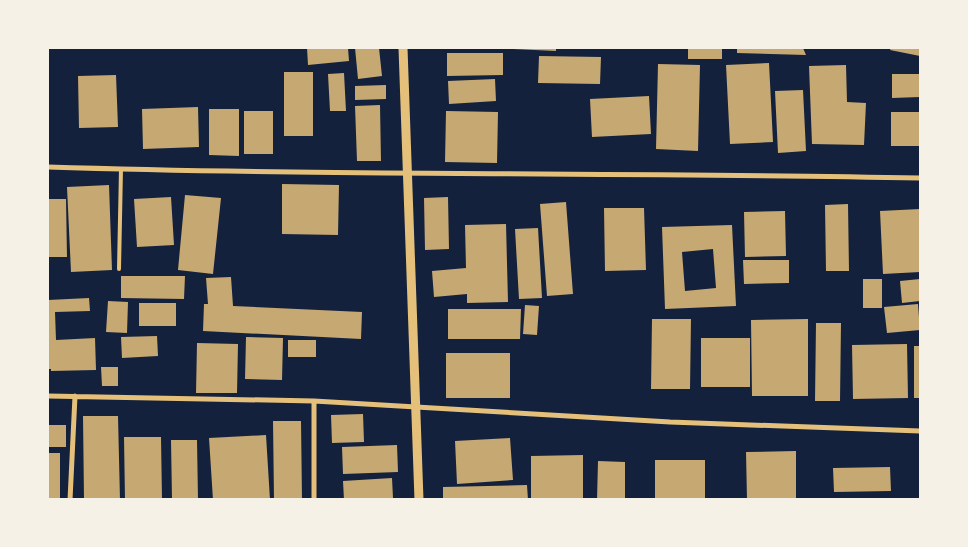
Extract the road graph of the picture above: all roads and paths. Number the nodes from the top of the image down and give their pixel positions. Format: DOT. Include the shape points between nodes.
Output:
graph roads {
  1 [pos="403,48"];
  2 [pos="48,167"];
  3 [pos="121,170"];
  4 [pos="406,174"];
  5 [pos="920,178"];
  6 [pos="119,269"];
  7 [pos="48,396"];
  8 [pos="75,396"];
  9 [pos="314,401"];
  10 [pos="416,406"];
  11 [pos="920,431"];
  12 [pos="70,500"];
  13 [pos="314,500"];
  14 [pos="419,500"];
  1 -- 4 [label="street"];
  2 -- 3 [label="street"];
  3 -- 4 [label="street"];
  3 -- 6 [label="lane"];
  4 -- 5 [label="street"];
  4 -- 10 [label="street"];
  7 -- 8 [label="street"];
  8 -- 9 [label="street"];
  8 -- 12 [label="street"];
  9 -- 10 [label="street"];
  9 -- 13 [label="street"];
  10 -- 11 [label="street" via="670,422"];
  10 -- 14 [label="street"];
}
